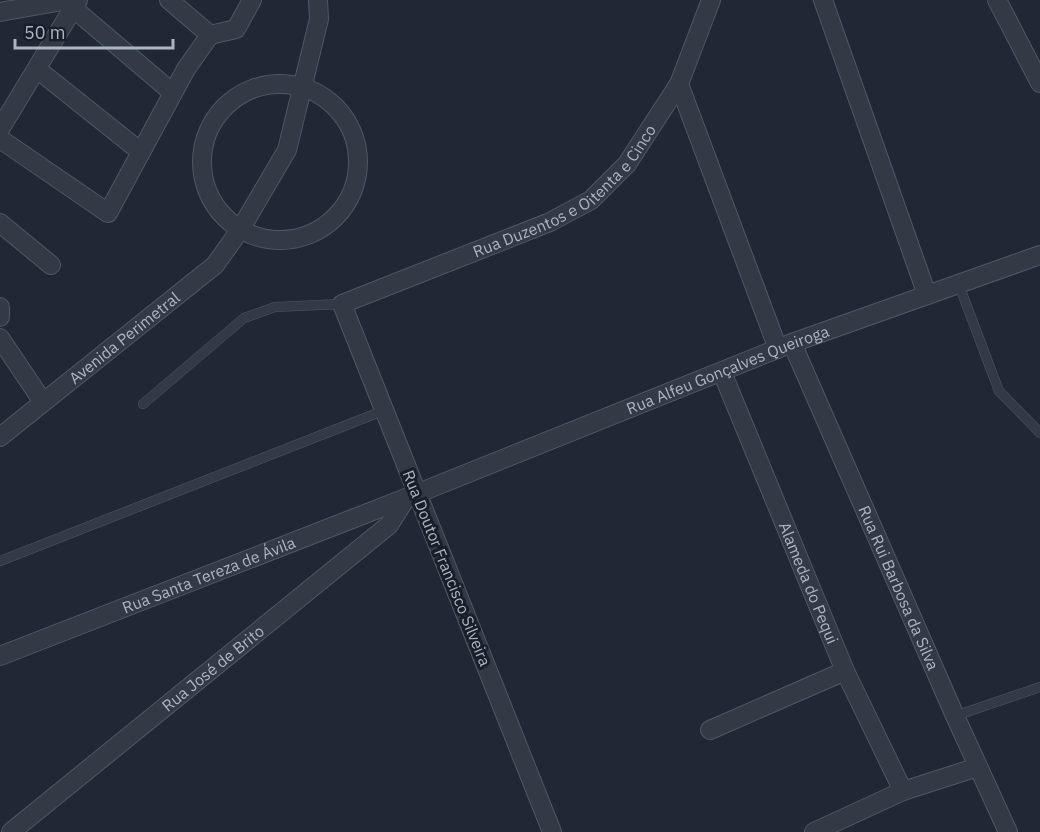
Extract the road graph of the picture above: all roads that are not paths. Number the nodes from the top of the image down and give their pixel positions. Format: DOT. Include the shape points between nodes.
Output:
graph roads {
  1 [pos="169,0"];
  2 [pos="252,0"];
  3 [pos="318,0"];
  4 [pos="711,0"];
  5 [pos="823,0"];
  6 [pos="997,0"];
  7 [pos="73,3"];
  8 [pos="0,12"];
  9 [pos="210,35"];
  10 [pos="37,69"];
  11 [pos="1040,83"];
  12 [pos="679,84"];
  13 [pos="303,87"];
  14 [pos="173,93"];
  15 [pos="5,109"];
  16 [pos="0,129"];
  17 [pos="0,139"];
  18 [pos="141,152"];
  19 [pos="0,222"];
  20 [pos="240,230"];
  21 [pos="1040,255"];
  22 [pos="51,265"];
  23 [pos="959,285"];
  24 [pos="927,295"];
  25 [pos="342,304"];
  26 [pos="0,307"];
  27 [pos="0,316"];
  28 [pos="0,338"];
  29 [pos="785,346"];
  30 [pos="722,372"];
  31 [pos="43,402"];
  32 [pos="143,404"];
  33 [pos="385,410"];
  34 [pos="1040,434"];
  35 [pos="0,437"];
  36 [pos="411,496"];
  37 [pos="0,561"];
  38 [pos="0,656"];
  39 [pos="845,671"];
  40 [pos="1040,687"];
  41 [pos="955,716"];
  42 [pos="710,730"];
  43 [pos="978,767"];
  44 [pos="903,791"];
  45 [pos="11,832"];
  46 [pos="552,832"];
  47 [pos="814,832"];
  48 [pos="1008,832"];
  1 -- 9 [label="street"];
  2 -- 9 [label="street" via="236,29"];
  3 -- 13 [label="street, Avenida Perimetral" via="319,19"];
  4 -- 12 [label="street, Rua Duzentos e Oitenta e Cinco"];
  5 -- 24 [label="street"];
  6 -- 11 [label="street"];
  7 -- 8 [label="street"];
  7 -- 10 [label="street"];
  7 -- 14 [label="street"];
  9 -- 14 [label="street"];
  10 -- 15 [label="street"];
  10 -- 18 [label="street"];
  12 -- 25 [label="street, Rua Duzentos e Oitenta e Cinco" via="627,164 591,200 550,222"];
  12 -- 29 [label="street, Rua Rui Barbosa da Silva"];
  13 -- 20 [label="street, Avenida Perimetral" via="287,150"];
  13 -- 20 [label="street" via="275,84 247,91 224,107 208,130 202,158 205,186 219,211"];
  13 -- 20 [label="street" via="325,99 347,123 358,163 354,188 342,210 324,227 302,238 277,241"];
  14 -- 18 [label="street"];
  15 -- 16 [label="street"];
  17 -- 18 [label="street" via="108,213"];
  19 -- 22 [label="street"];
  20 -- 31 [label="street, Avenida Perimetral" via="215,265"];
  21 -- 23 [label="street, Rua Alfeu Gonçalves Queiroga"];
  23 -- 24 [label="street, Rua Alfeu Gonçalves Queiroga"];
  23 -- 34 [label="lane" via="999,392"];
  24 -- 29 [label="street, Rua Alfeu Gonçalves Queiroga"];
  25 -- 32 [label="lane" via="275,307 244,318"];
  25 -- 33 [label="street, Rua Doutor Francisco Silveira"];
  26 -- 27 [label="street"];
  28 -- 31 [label="street"];
  29 -- 30 [label="street, Rua Alfeu Gonçalves Queiroga"];
  29 -- 41 [label="street, Rua Rui Barbosa da Silva"];
  30 -- 36 [label="street, Rua Alfeu Gonçalves Queiroga"];
  30 -- 39 [label="street, Alameda do Pequi"];
  31 -- 35 [label="street, Avenida Perimetral"];
  33 -- 36 [label="street, Rua Doutor Francisco Silveira"];
  33 -- 37 [label="lane"];
  36 -- 38 [label="street, Rua Santa Tereza de Ávila"];
  36 -- 45 [label="street, Rua José de Brito" via="389,525"];
  36 -- 46 [label="street, Rua Doutor Francisco Silveira"];
  39 -- 42 [label="street"];
  39 -- 44 [label="street, Alameda do Pequi"];
  40 -- 41 [label="lane"];
  41 -- 43 [label="street, Rua Rui Barbosa da Silva"];
  43 -- 44 [label="street"];
  43 -- 48 [label="street, Rua Rui Barbosa da Silva"];
  44 -- 47 [label="street"];
}
